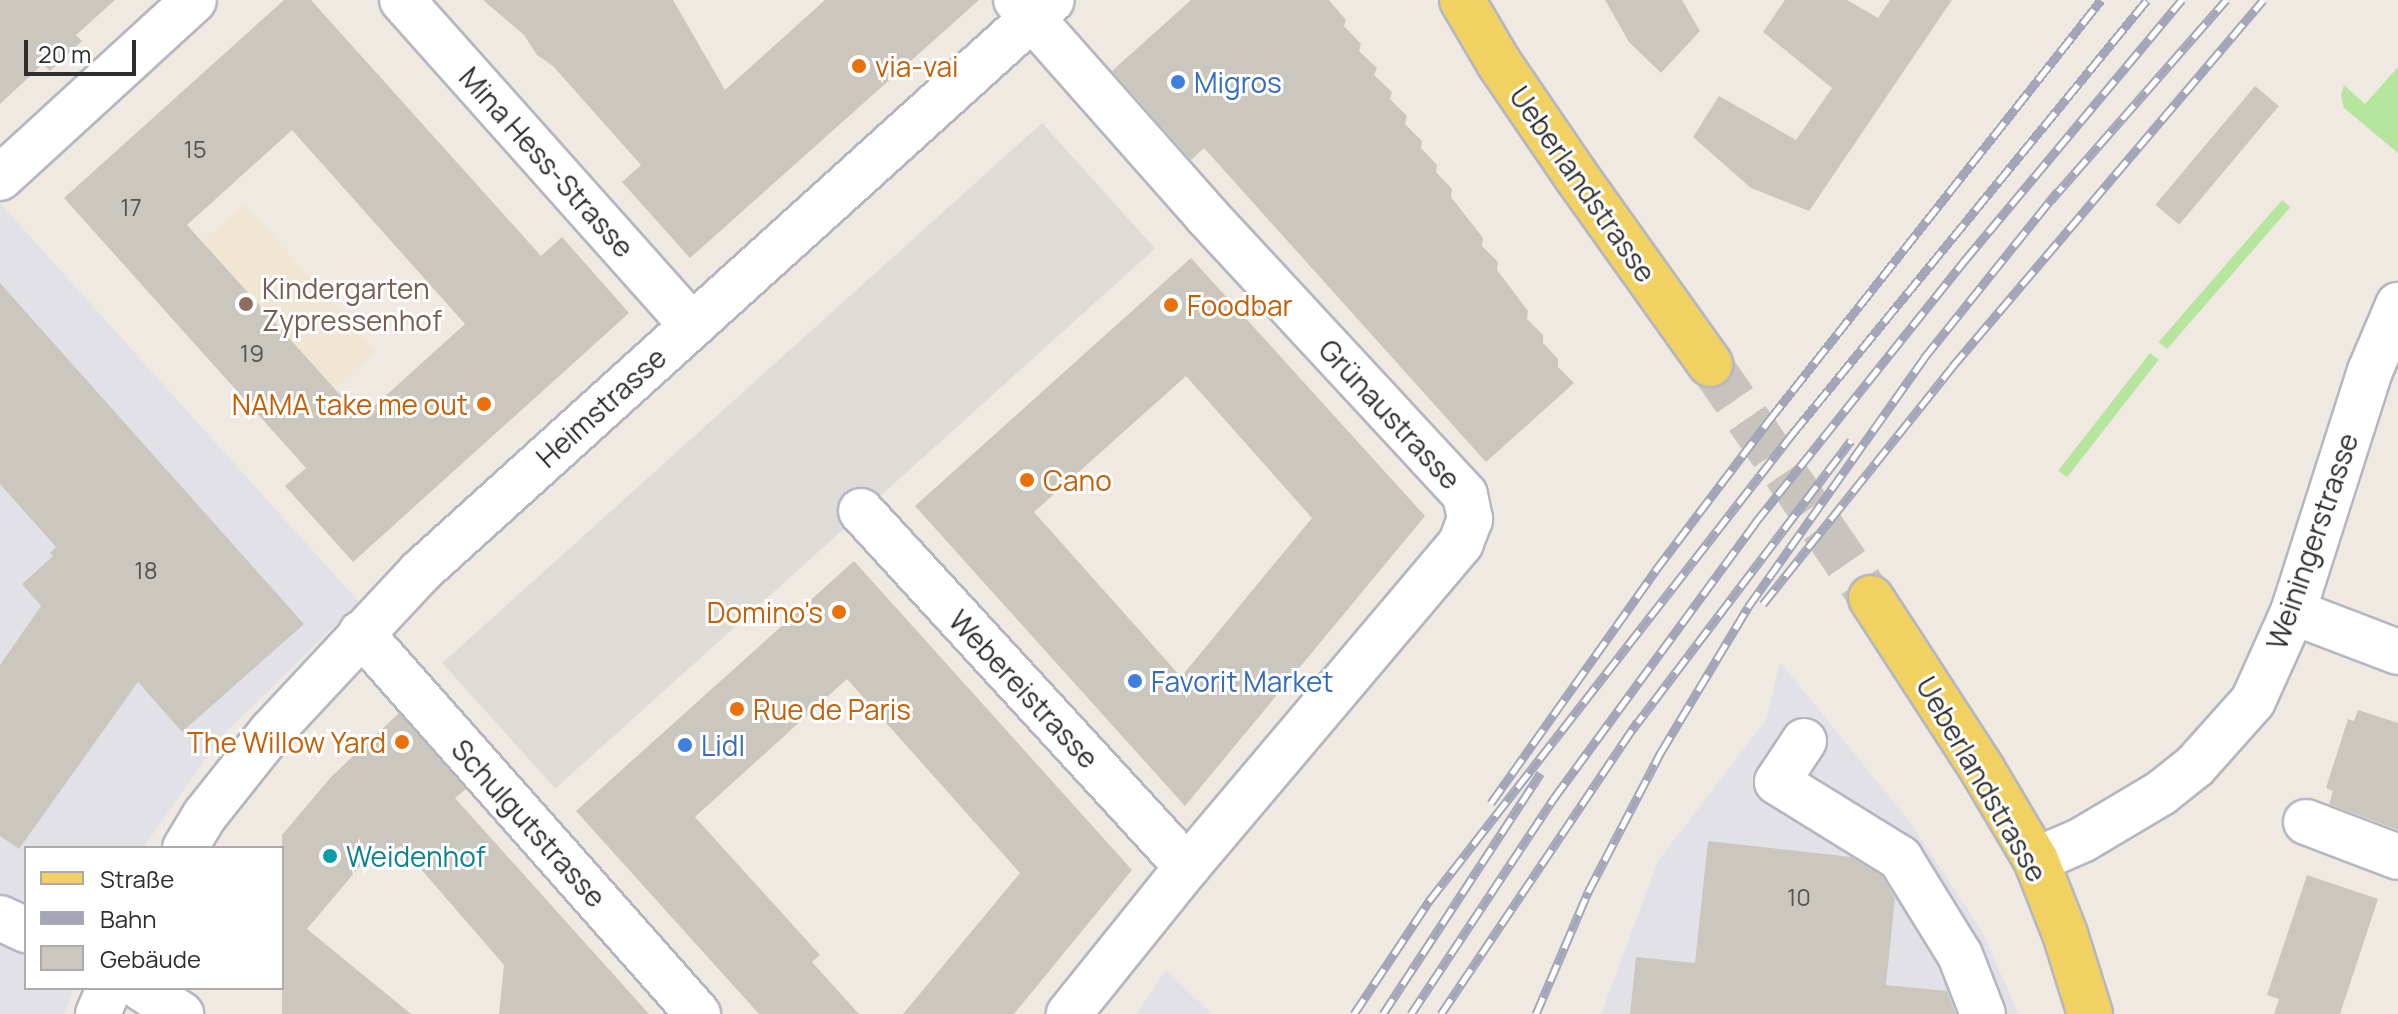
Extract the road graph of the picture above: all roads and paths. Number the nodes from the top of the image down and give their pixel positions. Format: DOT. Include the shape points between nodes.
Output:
graph roads {
  1 [pos="194,0"];
  2 [pos="402,0"];
  3 [pos="1462,0"];
  4 [pos="1033,6"];
  5 [pos="0,178"];
  6 [pos="2398,305"];
  7 [pos="692,325"];
  8 [pos="1710,364"];
  9 [pos="861,511"];
  10 [pos="1871,598"];
  11 [pos="2293,612"];
  12 [pos="361,633"];
  13 [pos="2398,652"];
  14 [pos="1804,741"];
  15 [pos="2306,822"];
  16 [pos="186,846"];
  17 [pos="2398,857"];
  18 [pos="2036,860"];
  19 [pos="1187,867"];
  20 [pos="0,918"];
  21 [pos="24,929"];
  22 [pos="108,990"];
  23 [pos="144,990"];
  24 [pos="98,1014"];
  25 [pos="181,1014"];
  26 [pos="698,1014"];
  27 [pos="1069,1014"];
  28 [pos="1983,1014"];
  29 [pos="2090,1014"];
  1 -- 5 [label="street"];
  2 -- 7 [label="street, Mina Hess-Strasse"];
  3 -- 8 [label="main road, Ueberlandstrasse" via="1576,176"];
  4 -- 7 [label="street, Heimstrasse"];
  4 -- 19 [label="street, Grünaustrasse" via="1206,215 1465,495 1470,519 1461,543"];
  6 -- 11 [label="street, Weiningerstrasse" via="2370,371"];
  7 -- 12 [label="street, Heimstrasse" via="431,562"];
  9 -- 19 [label="street, Webereistrasse"];
  10 -- 18 [label="main road, Ueberlandstrasse"];
  11 -- 13 [label="street"];
  11 -- 18 [label="street, Weiningerstrasse" via="2253,701 2195,766 2138,809"];
  12 -- 16 [label="street, Heimstrasse" via="271,732"];
  12 -- 26 [label="street, Schulgutstrasse"];
  14 -- 28 [label="street" via="1777,782 1900,858 1960,955"];
  15 -- 17 [label="street"];
  18 -- 29 [label="main road, Ueberlandstrasse"];
  19 -- 27 [label="street, Grünaustrasse"];
  20 -- 21 [label="street"];
  22 -- 24 [label="street"];
  23 -- 25 [label="street"];
}
